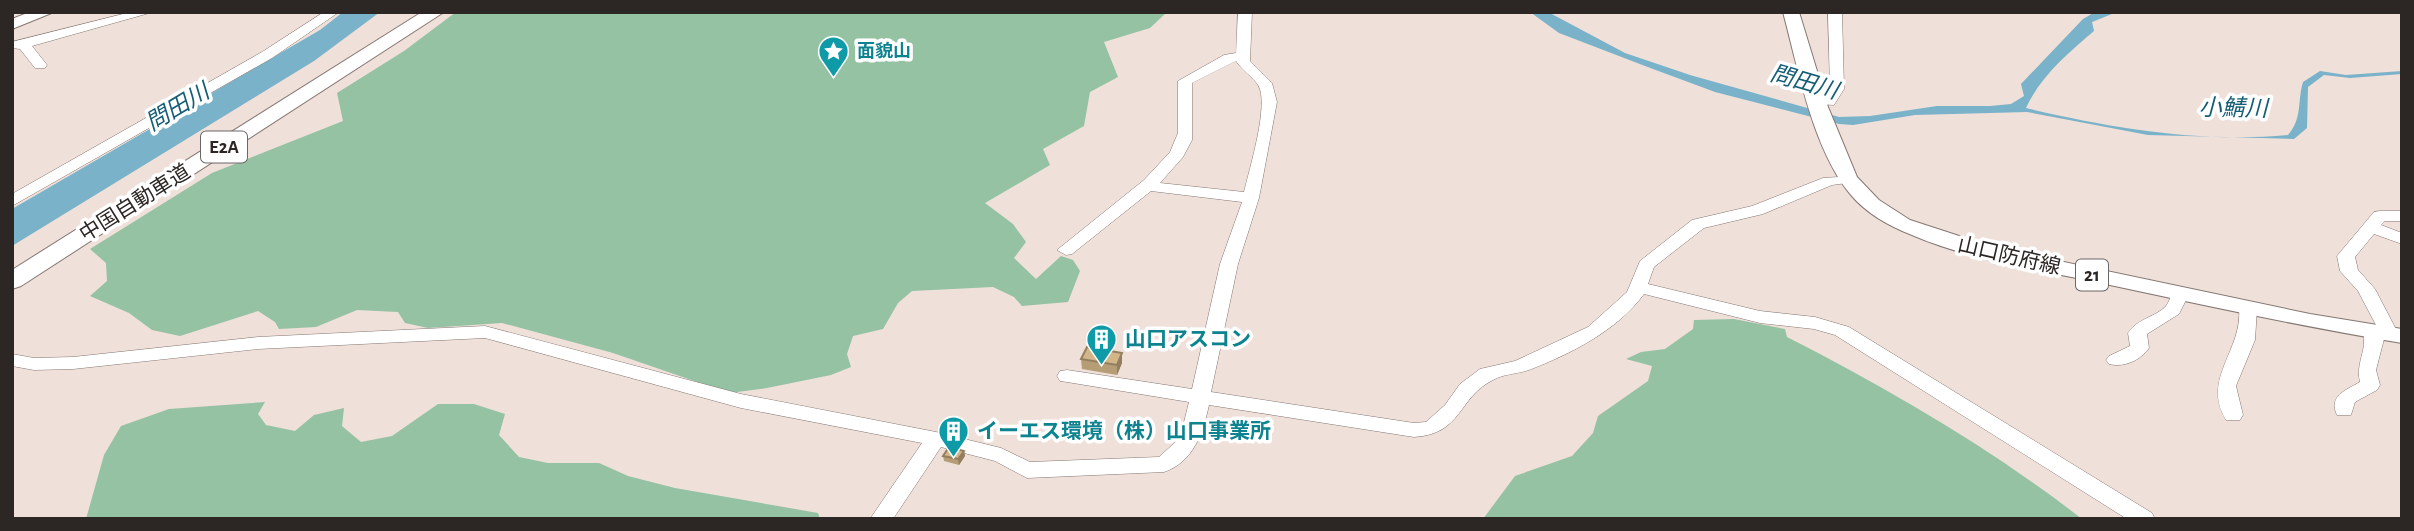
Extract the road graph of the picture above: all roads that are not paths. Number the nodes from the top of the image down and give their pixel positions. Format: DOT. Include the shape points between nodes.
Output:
graph roads {
  1 [pos="46,12"];
  2 [pos="147,12"];
  3 [pos="333,12"];
  4 [pos="422,12"];
  5 [pos="435,12"];
  6 [pos="1245,12"];
  7 [pos="1791,12"];
  8 [pos="1835,12"];
  9 [pos="12,24"];
  10 [pos="18,45"];
  11 [pos="1242,56"];
  12 [pos="40,65"];
  13 [pos="1820,101"];
  14 [pos="1848,179"];
  15 [pos="1146,187"];
  16 [pos="1251,198"];
  17 [pos="12,201"];
  18 [pos="2402,216"];
  19 [pos="2370,227"];
  20 [pos="2402,239"];
  21 [pos="1066,250"];
  22 [pos="12,268"];
  23 [pos="12,281"];
  24 [pos="1637,287"];
  25 [pos="2180,293"];
  26 [pos="2248,308"];
  27 [pos="2388,334"];
  28 [pos="12,360"];
  29 [pos="2116,360"];
  30 [pos="1067,376"];
  31 [pos="1199,395"];
  32 [pos="2344,410"];
  33 [pos="2233,415"];
  34 [pos="936,439"];
  35 [pos="881,519"];
  36 [pos="2144,519"];
  1 -- 9 [label="main road"];
  2 -- 10 [label="street"];
  3 -- 17 [label="street"];
  4 -- 22 [label="highway, 中国自動車道 / E2A"];
  5 -- 23 [label="highway, 中国自動車道 / E2A"];
  6 -- 11 [label="street"];
  7 -- 13 [label="main road, 山口防府線 / 21"];
  8 -- 13 [label="street" via="1837,89 1834,99"];
  10 -- 12 [label="street"];
  11 -- 15 [label="street" via="1228,58 1185,81 1184,140"];
  11 -- 16 [label="street" via="1245,66 1270,92"];
  13 -- 14 [label="main road, 山口防府線 / 21"];
  14 -- 24 [label="street" via="1829,181 1756,210 1698,224 1646,265"];
  14 -- 25 [label="main road, 山口防府線 / 21" via="1884,213 1940,239"];
  15 -- 16 [label="street"];
  15 -- 21 [label="street"];
  16 -- 31 [label="street" via="1229,264"];
  18 -- 19 [label="street" via="2380,216"];
  19 -- 20 [label="street"];
  19 -- 27 [label="street" via="2346,256 2349,271 2367,289"];
  24 -- 31 [label="street" via="1629,301 1595,331 1521,366 1487,374 1467,388 1431,429"];
  24 -- 36 [label="street" via="1760,317 1842,331"];
  25 -- 26 [label="main road, 山口防府線 / 21"];
  25 -- 29 [label="street" via="2173,310 2137,333 2137,352"];
  26 -- 27 [label="main road, 山口防府線 / 21"];
  26 -- 33 [label="street" via="2244,346 2226,383"];
  27 -- 32 [label="street" via="2375,341 2366,370 2370,385 2345,399"];
  28 -- 34 [label="street" via="74,363 258,343 485,332 693,388"];
  30 -- 31 [label="street"];
  31 -- 34 [label="street" via="1189,442 1164,464 1027,470 1001,455"];
  34 -- 35 [label="street"];
}
